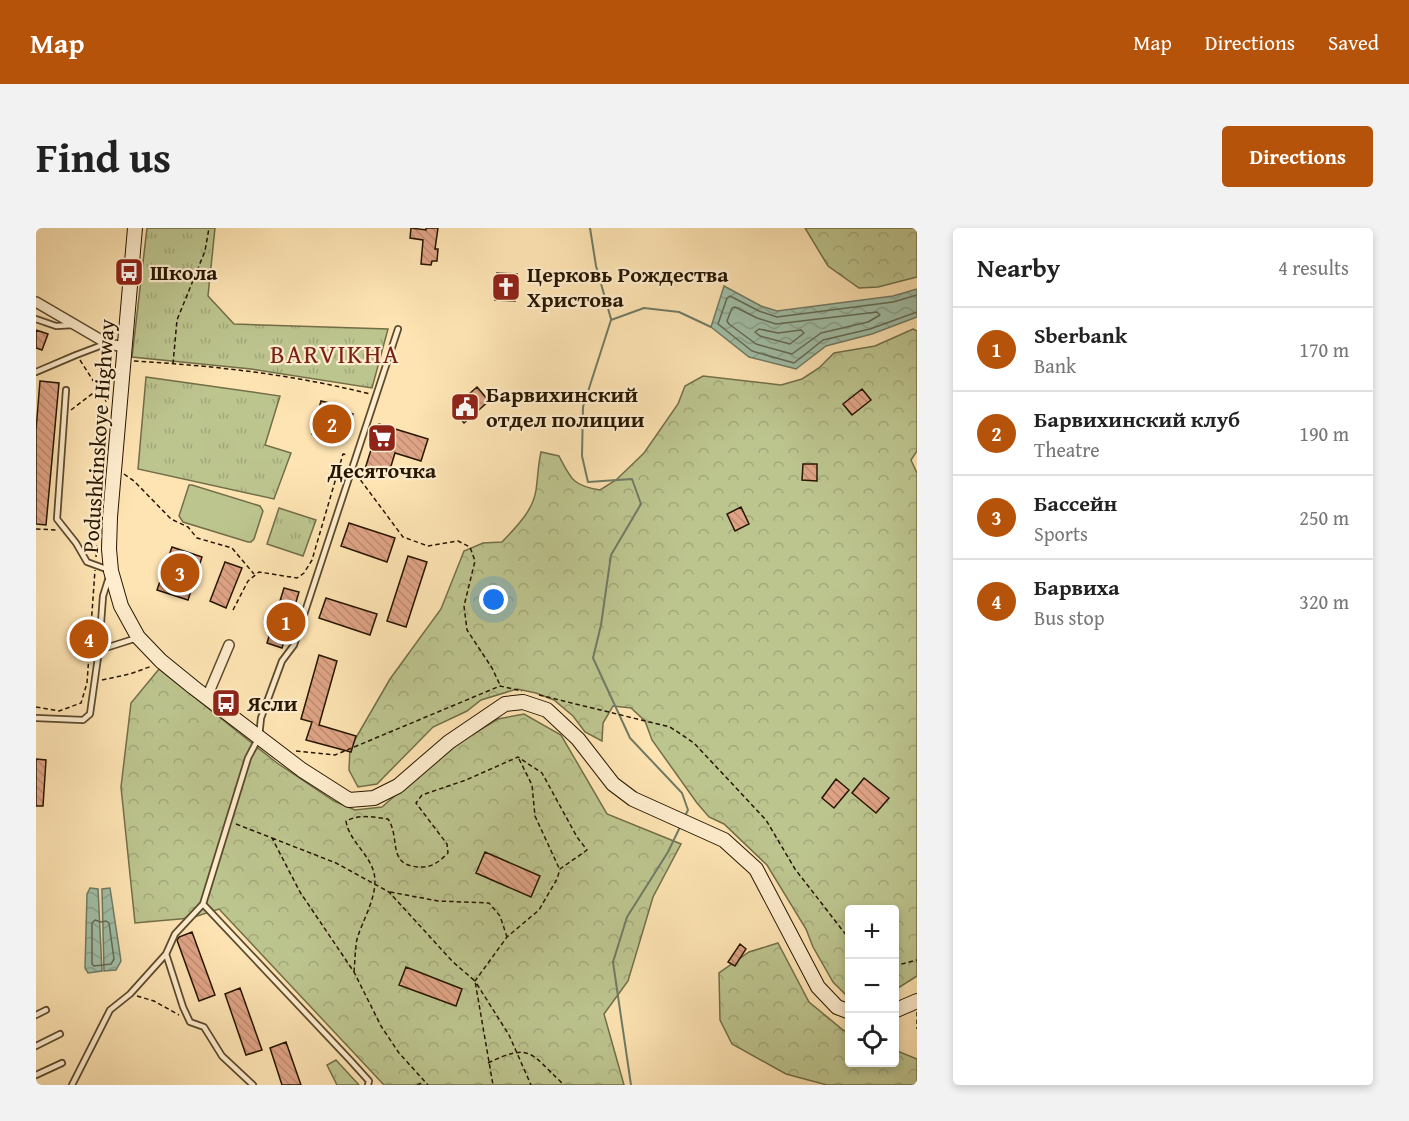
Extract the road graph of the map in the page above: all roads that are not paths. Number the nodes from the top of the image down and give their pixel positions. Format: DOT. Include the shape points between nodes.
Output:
graph roads {
  1 [pos="135,228"];
  2 [pos="36,302"];
  3 [pos="36,319"];
  4 [pos="76,325"];
  5 [pos="398,329"];
  6 [pos="108,344"];
  7 [pos="124,354"];
  8 [pos="36,372"];
  9 [pos="66,390"];
  10 [pos="111,571"];
  11 [pos="138,638"];
  12 [pos="229,645"];
  13 [pos="99,650"];
  14 [pos="207,697"];
  15 [pos="36,718"];
  16 [pos="259,737"];
  17 [pos="203,904"];
  18 [pos="166,954"];
  19 [pos="917,1001"];
  20 [pos="899,1009"];
  21 [pos="46,1010"];
  22 [pos="845,1010"];
  23 [pos="36,1015"];
  24 [pos="60,1034"];
  25 [pos="36,1046"];
  26 [pos="62,1063"];
  27 [pos="36,1075"];
  28 [pos="72,1085"];
  29 [pos="253,1085"];
  30 [pos="368,1085"];
  1 -- 7 [label="main road, Podushkinskoye Highway"];
  2 -- 4 [label="street"];
  3 -- 4 [label="lane" via="56,326"];
  4 -- 6 [label="street"];
  5 -- 16 [label="lane" via="294,645 271,686"];
  6 -- 7 [label="street"];
  6 -- 8 [label="lane"];
  7 -- 10 [label="main road, Podushkinskoye Highway" via="110,517"];
  9 -- 10 [label="lane" via="57,519 87,562"];
  10 -- 11 [label="main road, Podushkinskoye Highway" via="121,606"];
  10 -- 13 [label="lane" via="103,596"];
  11 -- 13 [label="lane"];
  11 -- 14 [label="main road, Podushkinskoye Highway"];
  12 -- 14 [label="street"];
  13 -- 15 [label="lane" via="90,714 83,720"];
  14 -- 16 [label="main road, Podushkinskoye Highway"];
  16 -- 17 [label="lane" via="248,758"];
  16 -- 22 [label="main road, Podushkinskoye Highway" via="349,800 374,798 398,786 448,742 505,704 523,702 547,711 578,739 613,784 633,800 724,840 756,869 818,987"];
  17 -- 18 [label="lane" via="175,934"];
  17 -- 30 [label="lane" via="350,1060 369,1081"];
  18 -- 28 [label="lane" via="110,1010"];
  18 -- 29 [label="lane" via="190,1022 204,1027 222,1056"];
  19 -- 20 [label="main road"];
  21 -- 23 [label="lane"];
  24 -- 25 [label="lane"];
  26 -- 27 [label="lane"];
}
